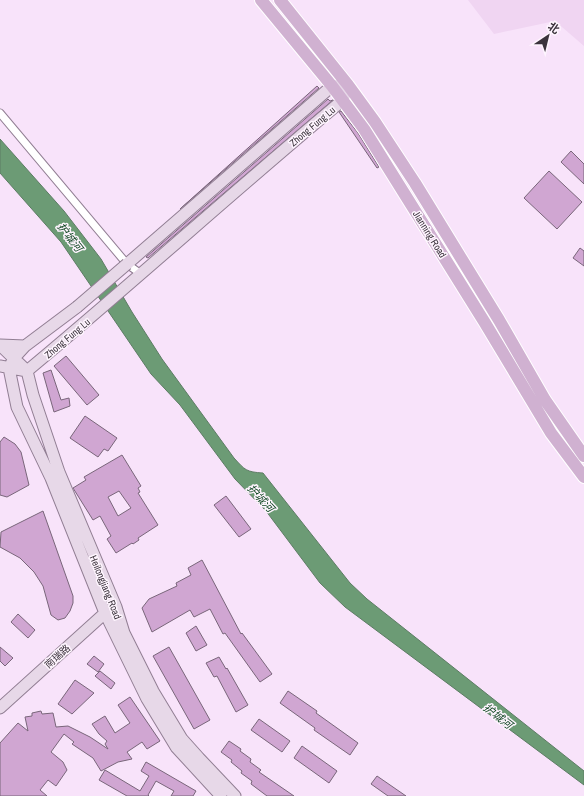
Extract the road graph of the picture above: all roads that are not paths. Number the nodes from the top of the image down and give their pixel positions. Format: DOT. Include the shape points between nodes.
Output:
graph roads {
  1 [pos="261,0"];
  2 [pos="280,0"];
  3 [pos="348,85"];
  4 [pos="332,86"];
  5 [pos="343,100"];
  6 [pos="0,113"];
  7 [pos="127,264"];
  8 [pos="141,274"];
  9 [pos="0,345"];
  10 [pos="24,346"];
  11 [pos="8,364"];
  12 [pos="27,371"];
  13 [pos="584,456"];
  14 [pos="584,478"];
  15 [pos="116,607"];
  16 [pos="105,613"];
  17 [pos="0,708"];
  18 [pos="221,796"];
  19 [pos="235,796"];
  1 -- 4 [label="main road, Jianning Road"];
  2 -- 3 [label="main road, Jianning Road"];
  3 -- 4 [label="street"];
  3 -- 5 [label="street, Zhong Fung Lu"];
  3 -- 13 [label="main road, Jianning Road" via="376,122 415,183 545,400"];
  4 -- 5 [label="main road, Jianning Road"];
  4 -- 7 [label="street, Zhong Fung Lu"];
  5 -- 8 [label="street, Zhong Fung Lu"];
  5 -- 14 [label="main road, Jianning Road" via="364,129 486,323 551,433"];
  6 -- 7 [label="street"];
  7 -- 8 [label="street"];
  7 -- 10 [label="street, Zhong Fung Lu, bridge" via="77,307"];
  8 -- 12 [label="street, Zhong Fung Lu"];
  9 -- 10 [label="street"];
  9 -- 11 [label="street"];
  10 -- 11 [label="street"];
  11 -- 12 [label="street"];
  11 -- 16 [label="street, Heilongjiang Road" via="17,407 52,478"];
  12 -- 15 [label="street, Heilongjiang Road" via="59,472"];
  15 -- 16 [label="street, 南瑞路"];
  15 -- 19 [label="street, Heilongjiang Road" via="130,646 182,739"];
  16 -- 17 [label="street, 南瑞路"];
  16 -- 18 [label="street, Heilongjiang Road" via="146,699 167,733 176,747"];
}
